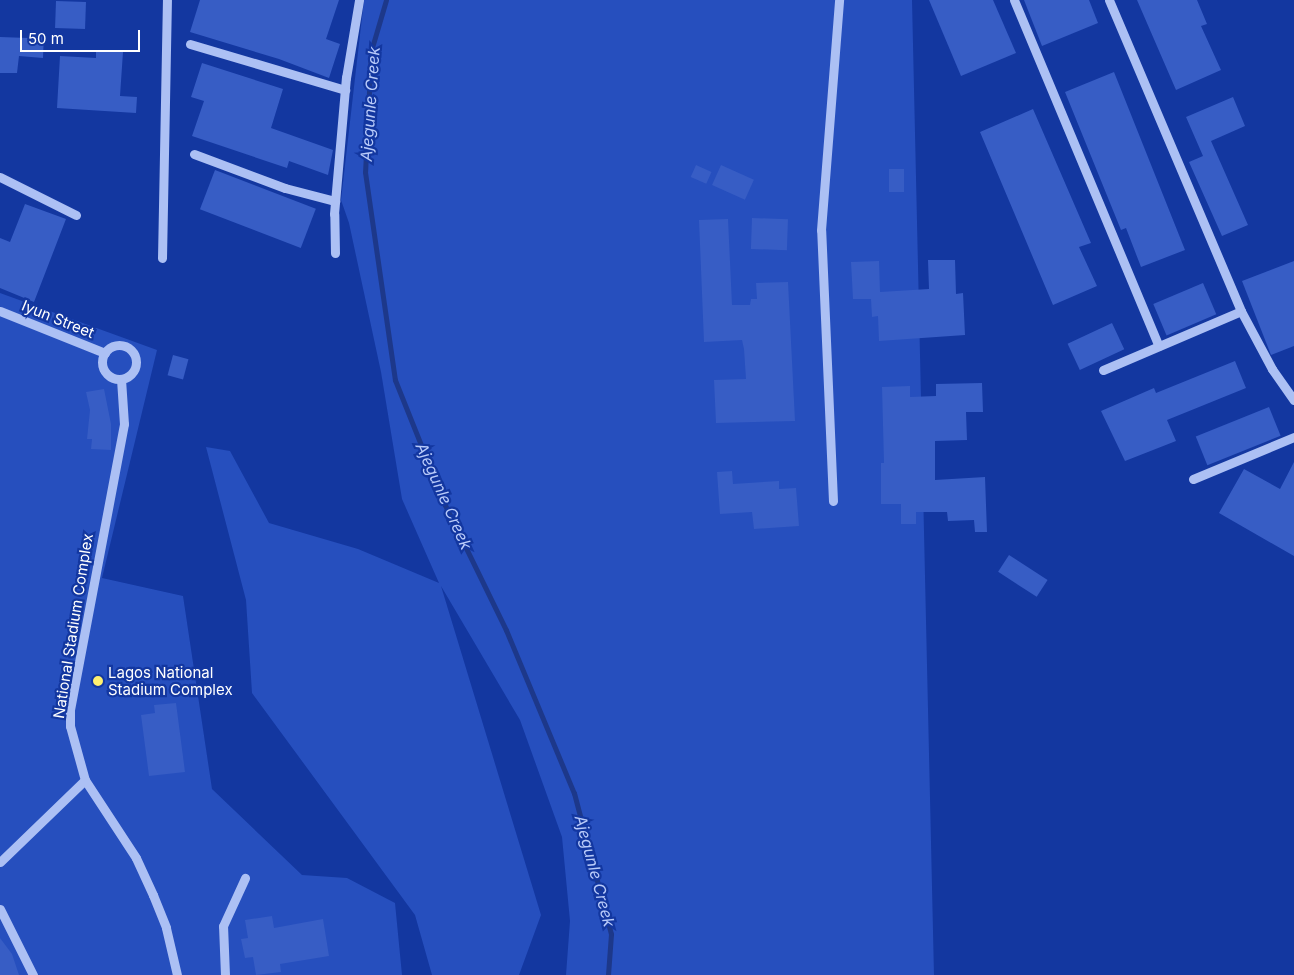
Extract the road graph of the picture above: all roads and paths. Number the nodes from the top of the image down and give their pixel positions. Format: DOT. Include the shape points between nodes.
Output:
graph roads {
  1 [pos="167,0"];
  2 [pos="359,0"];
  3 [pos="839,0"];
  4 [pos="1014,0"];
  5 [pos="1109,0"];
  6 [pos="190,44"];
  7 [pos="345,90"];
  8 [pos="194,154"];
  9 [pos="0,177"];
  10 [pos="335,202"];
  11 [pos="76,214"];
  12 [pos="335,253"];
  13 [pos="162,258"];
  14 [pos="0,311"];
  15 [pos="1241,311"];
  16 [pos="1159,346"];
  17 [pos="105,353"];
  18 [pos="1103,370"];
  19 [pos="121,379"];
  20 [pos="1294,400"];
  21 [pos="1294,437"];
  22 [pos="1193,479"];
  23 [pos="833,502"];
  24 [pos="85,780"];
  25 [pos="0,862"];
  26 [pos="246,878"];
  27 [pos="0,910"];
  28 [pos="33,975"];
  29 [pos="178,975"];
  30 [pos="225,975"];
  1 -- 13 [label="street"];
  2 -- 7 [label="street"];
  3 -- 23 [label="street" via="821,230"];
  4 -- 16 [label="street"];
  5 -- 15 [label="street"];
  6 -- 7 [label="street"];
  7 -- 10 [label="street"];
  8 -- 10 [label="street" via="285,188"];
  9 -- 11 [label="street"];
  10 -- 12 [label="street"];
  14 -- 17 [label="street, Iyun Street"];
  15 -- 16 [label="street"];
  15 -- 20 [label="street" via="1263,354"];
  16 -- 18 [label="street"];
  17 -- 19 [label="street" via="103,369 110,377"];
  17 -- 19 [label="street" via="118,346 132,351 136,366 130,375"];
  19 -- 24 [label="street, National Stadium Complex" via="124,424 70,710 75,755"];
  21 -- 22 [label="street"];
  24 -- 25 [label="street"];
  24 -- 29 [label="street, National Stadium Complex" via="136,858 166,928"];
  26 -- 30 [label="street" via="222,926"];
  27 -- 28 [label="street"];
}
